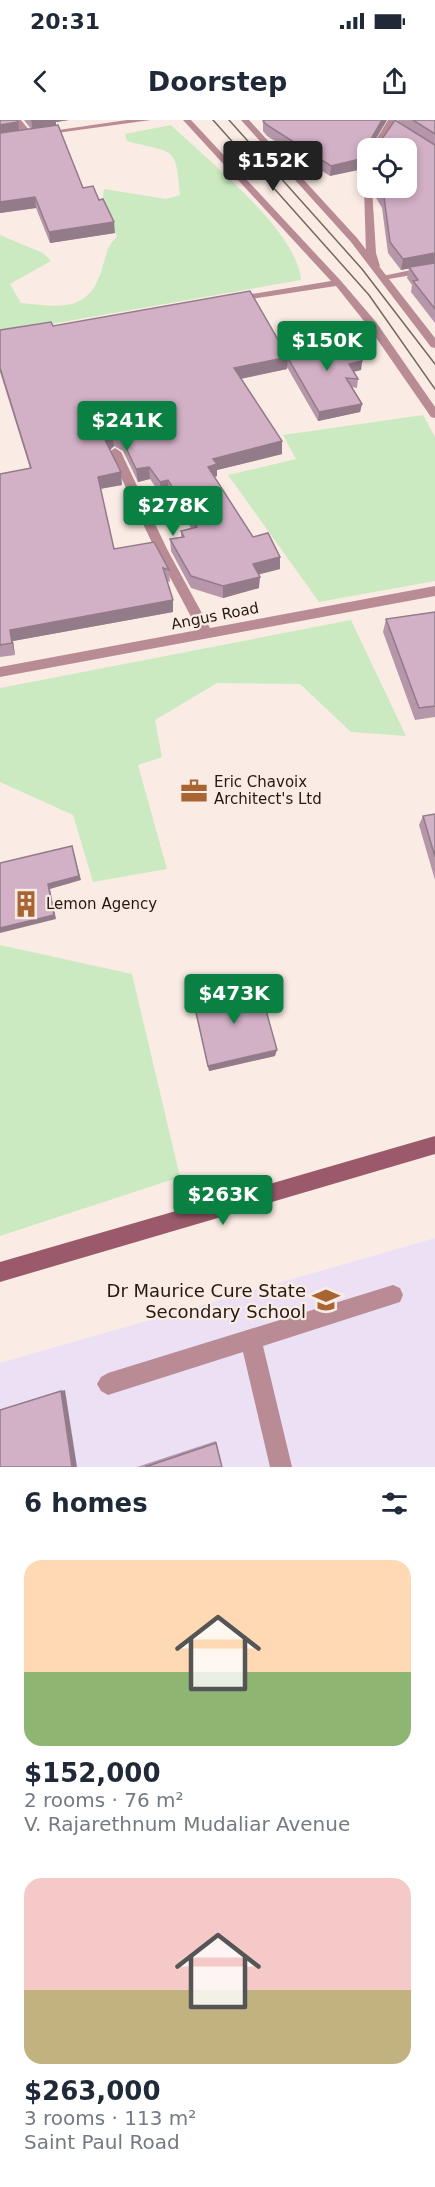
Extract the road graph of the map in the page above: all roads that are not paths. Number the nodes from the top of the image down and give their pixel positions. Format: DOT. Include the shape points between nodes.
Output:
graph roads {
  1 [pos="17,120"];
  2 [pos="147,120"];
  3 [pos="187,120"];
  4 [pos="245,120"];
  5 [pos="126,121"];
  6 [pos="391,122"];
  7 [pos="399,129"];
  8 [pos="29,135"];
  9 [pos="19,137"];
  10 [pos="381,138"];
  11 [pos="368,198"];
  12 [pos="375,267"];
  13 [pos="435,268"];
  14 [pos="383,277"];
  15 [pos="338,283"];
  16 [pos="221,302"];
  17 [pos="435,345"];
  18 [pos="435,415"];
  19 [pos="115,452"];
  20 [pos="435,591"];
  21 [pos="207,634"];
  22 [pos="0,672"];
  23 [pos="435,1145"];
  24 [pos="0,1272"];
  25 [pos="393,1295"];
  26 [pos="251,1341"];
  27 [pos="108,1384"];
  28 [pos="281,1467"];
  1 -- 8 [label="street"];
  2 -- 5 [label="street"];
  3 -- 15 [label="street"];
  4 -- 12 [label="street"];
  5 -- 8 [label="street"];
  6 -- 7 [label="street"];
  6 -- 10 [label="street"];
  8 -- 9 [label="street"];
  11 -- 12 [label="street"];
  12 -- 14 [label="street"];
  13 -- 14 [label="street"];
  14 -- 17 [label="street"];
  15 -- 16 [label="street"];
  15 -- 18 [label="street" via="372,324"];
  19 -- 21 [label="street"];
  20 -- 21 [label="street, Angus Road"];
  21 -- 22 [label="street, Angus Road"];
  23 -- 24 [label="main road"];
  25 -- 26 [label="street"];
  26 -- 27 [label="street"];
  26 -- 28 [label="street"];
}
